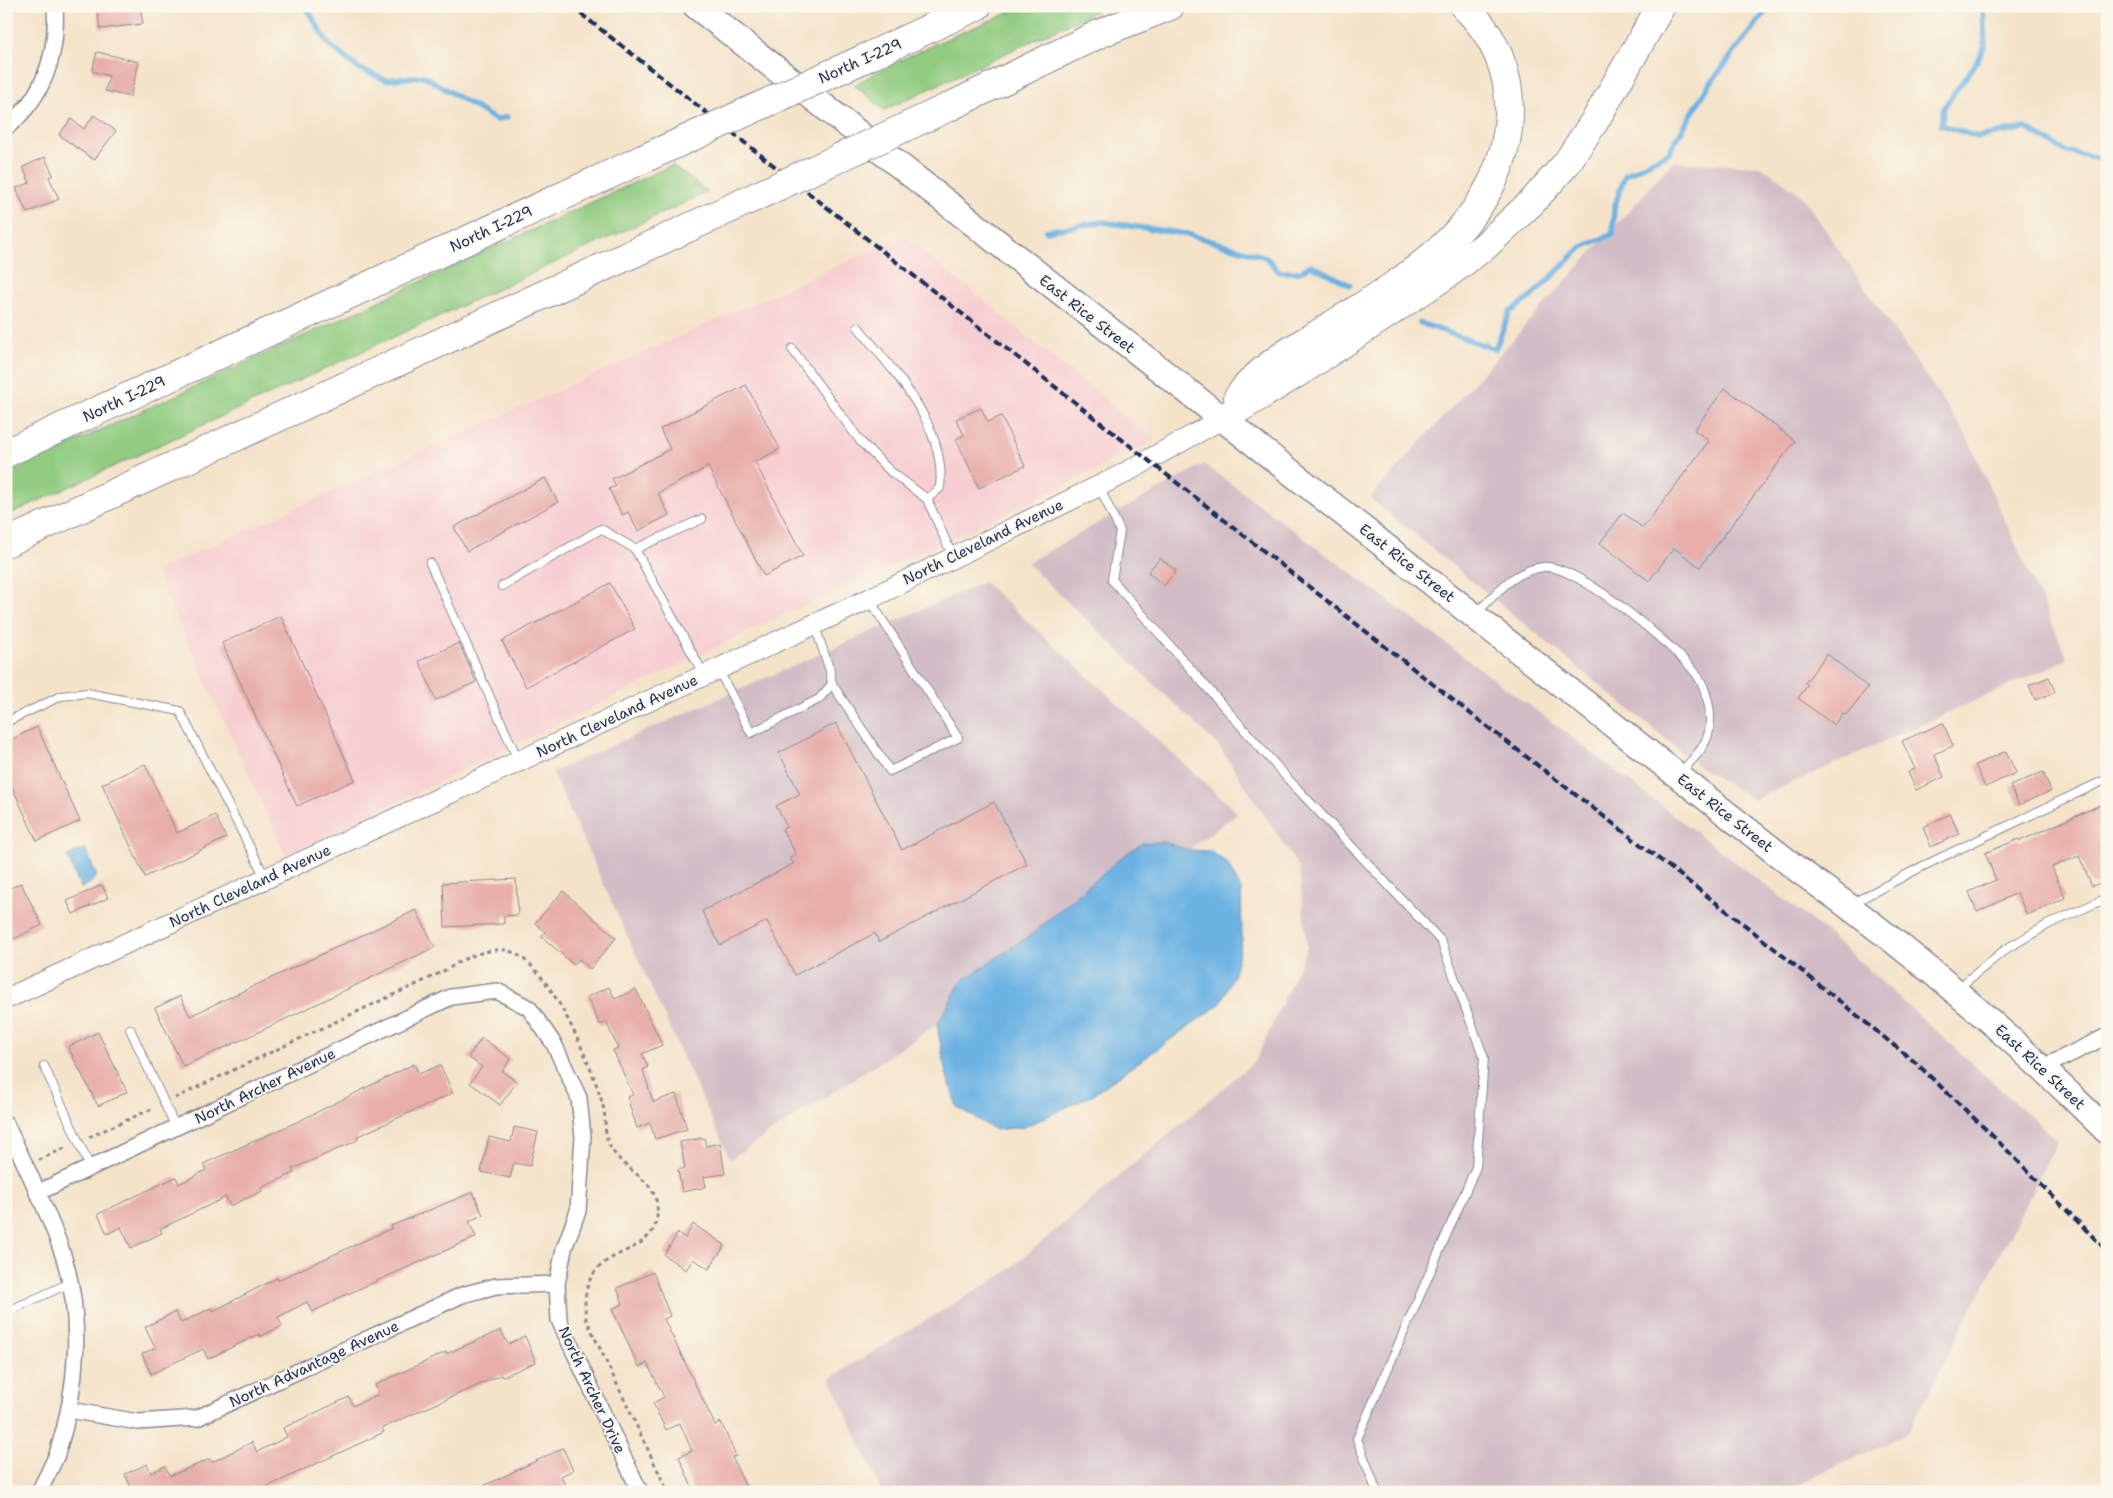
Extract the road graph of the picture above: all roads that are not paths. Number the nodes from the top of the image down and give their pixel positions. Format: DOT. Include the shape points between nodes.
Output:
graph roads {
  1 [pos="55,6"];
  2 [pos="696,6"];
  3 [pos="942,6"];
  4 [pos="977,6"];
  5 [pos="1158,6"];
  6 [pos="1170,6"];
  7 [pos="1464,6"];
  8 [pos="1661,6"];
  9 [pos="1101,33"];
  10 [pos="898,43"];
  11 [pos="6,128"];
  12 [pos="858,328"];
  13 [pos="792,349"];
  14 [pos="1222,419"];
  15 [pos="6,454"];
  16 [pos="1099,486"];
  17 [pos="927,499"];
  18 [pos="702,519"];
  19 [pos="6,543"];
  20 [pos="635,550"];
  21 [pos="954,557"];
  22 [pos="430,563"];
  23 [pos="502,586"];
  24 [pos="868,599"];
  25 [pos="1475,615"];
  26 [pos="814,624"];
  27 [pos="711,672"];
  28 [pos="832,684"];
  29 [pos="6,722"];
  30 [pos="518,761"];
  31 [pos="1678,776"];
  32 [pos="2107,779"];
  33 [pos="266,879"];
  34 [pos="2107,898"];
  35 [pos="1849,905"];
  36 [pos="1955,990"];
  37 [pos="496,991"];
  38 [pos="6,999"];
  39 [pos="130,1029"];
  40 [pos="2107,1036"];
  41 [pos="44,1066"];
  42 [pos="2044,1068"];
  43 [pos="6,1124"];
  44 [pos="176,1128"];
  45 [pos="2107,1131"];
  46 [pos="91,1168"];
  47 [pos="37,1193"];
  48 [pos="70,1283"];
  49 [pos="557,1284"];
  50 [pos="6,1312"];
  51 [pos="69,1410"];
  52 [pos="39,1492"];
  53 [pos="640,1492"];
  54 [pos="1377,1492"];
  1 -- 11 [label="street" via="56,32 47,74 22,116"];
  2 -- 14 [label="main road, East Rice Street"];
  3 -- 10 [label="highway"];
  4 -- 10 [label="highway, North I-229"];
  5 -- 9 [label="highway"];
  6 -- 9 [label="highway"];
  7 -- 14 [label="highway" via="1493,44 1508,86 1509,130 1492,182 1466,224 1440,251 1411,274 1272,364 1245,388"];
  8 -- 14 [label="highway" via="1596,119 1566,164 1532,202 1485,246 1446,275"];
  9 -- 19 [label="highway, bridge" via="951,106"];
  10 -- 15 [label="highway, North I-229, bridge"];
  12 -- 17 [label="lane" via="918,406 938,449 942,474 940,488"];
  13 -- 17 [label="lane" via="861,442 890,471"];
  14 -- 16 [label="street, North Cleveland Avenue"];
  14 -- 25 [label="main road, East Rice Street"];
  16 -- 21 [label="street, North Cleveland Avenue"];
  16 -- 54 [label="lane" via="1120,531 1112,580 1288,779 1441,941 1484,1058 1476,1167 1356,1439"];
  17 -- 21 [label="lane"];
  18 -- 20 [label="lane"];
  20 -- 23 [label="lane" via="602,529"];
  20 -- 27 [label="lane"];
  21 -- 24 [label="street, North Cleveland Avenue"];
  22 -- 30 [label="lane"];
  24 -- 26 [label="street, North Cleveland Avenue"];
  24 -- 28 [label="lane" via="958,738 890,771"];
  25 -- 31 [label="main road, East Rice Street"];
  25 -- 31 [label="lane" via="1512,577 1527,570 1545,567 1566,572 1599,590 1684,660 1698,677 1711,720 1709,735 1699,753"];
  26 -- 27 [label="street, North Cleveland Avenue"];
  26 -- 28 [label="lane"];
  27 -- 28 [label="lane" via="752,733 819,699"];
  27 -- 30 [label="street, North Cleveland Avenue"];
  29 -- 33 [label="lane" via="61,696 87,693 180,711"];
  30 -- 33 [label="street, North Cleveland Avenue"];
  31 -- 35 [label="main road, East Rice Street" via="1797,869"];
  32 -- 35 [label="lane" via="1923,866"];
  33 -- 38 [label="street, North Cleveland Avenue"];
  34 -- 36 [label="lane" via="2048,924 2006,949"];
  35 -- 36 [label="main road, East Rice Street"];
  36 -- 42 [label="main road, East Rice Street"];
  37 -- 44 [label="street, North Archer Avenue" via="451,997"];
  37 -- 49 [label="street, North Archer Drive" via="529,1008 554,1044 578,1098 584,1137 578,1211 564,1249"];
  39 -- 44 [label="lane"];
  40 -- 42 [label="street"];
  41 -- 46 [label="lane"];
  42 -- 45 [label="main road, East Rice Street"];
  43 -- 47 [label="street"];
  44 -- 46 [label="street, North Archer Avenue"];
  46 -- 47 [label="street, North Archer Avenue"];
  47 -- 48 [label="street" via="61,1249"];
  48 -- 50 [label="lane"];
  48 -- 51 [label="street" via="75,1321 75,1361"];
  49 -- 51 [label="street, North Advantage Avenue" via="496,1286 462,1295 197,1418 138,1422"];
  49 -- 53 [label="street, North Archer Drive" via="559,1320"];
  51 -- 52 [label="street" via="56,1455"];
}
